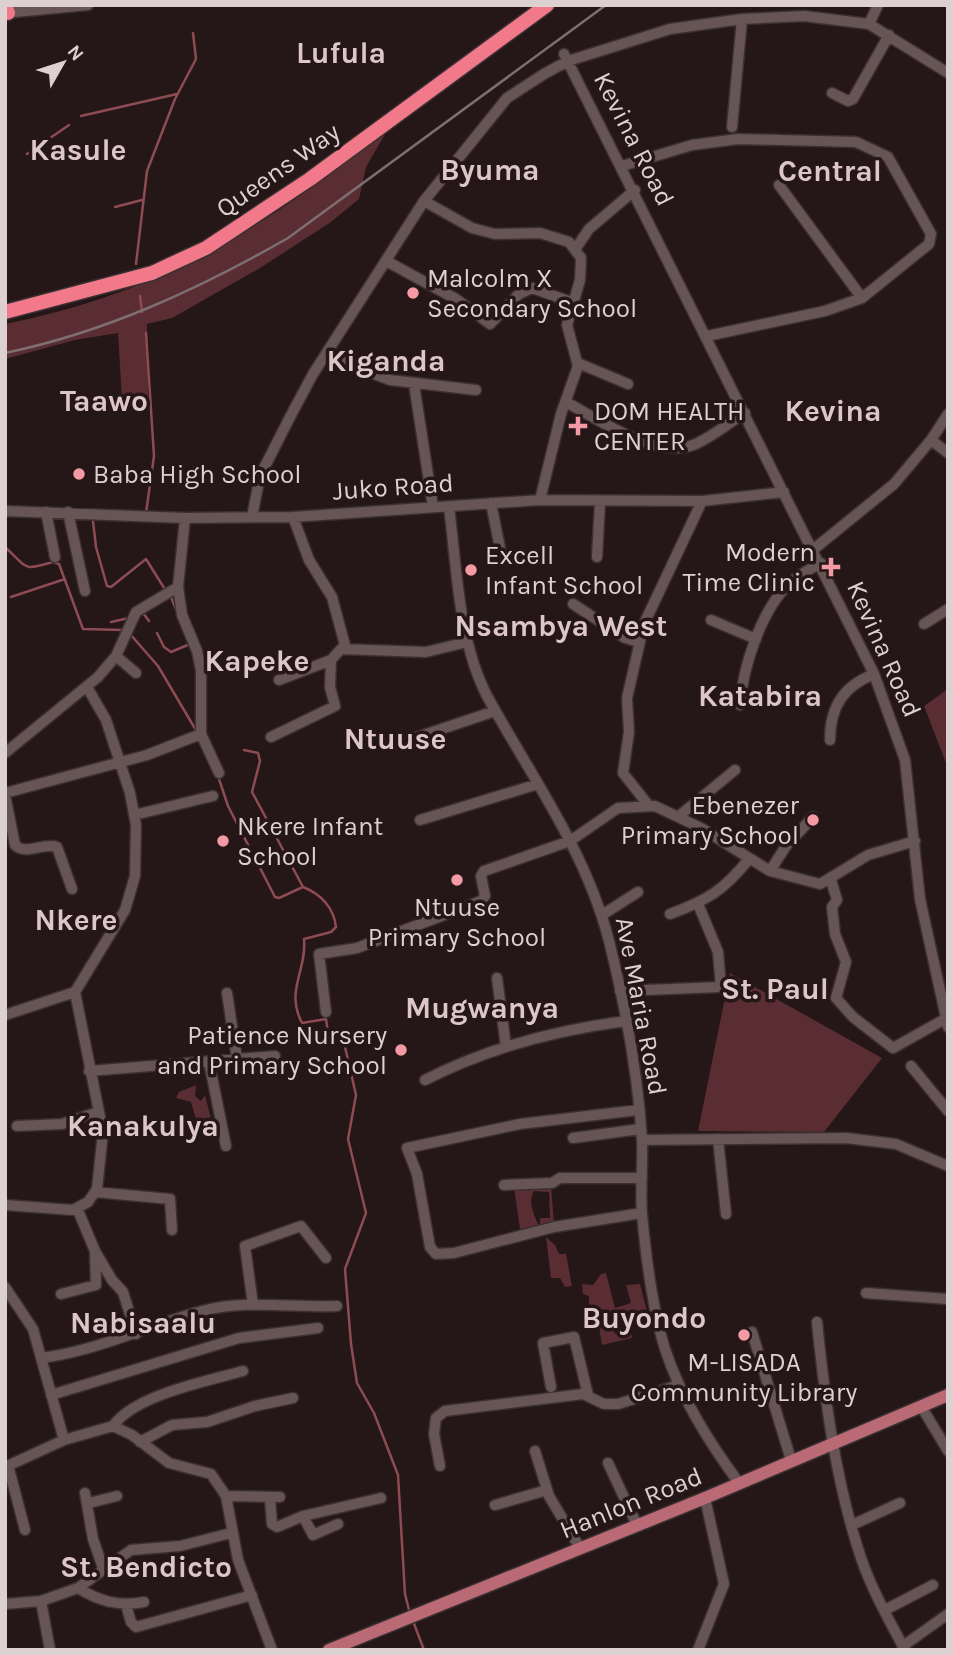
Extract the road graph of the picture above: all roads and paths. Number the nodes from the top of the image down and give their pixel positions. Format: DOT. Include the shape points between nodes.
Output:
graph roads {
  1 [pos="88,5"];
  2 [pos="547,5"];
  3 [pos="877,5"];
  4 [pos="6,10"];
  5 [pos="741,19"];
  6 [pos="869,23"];
  7 [pos="889,35"];
  8 [pos="566,57"];
  9 [pos="948,73"];
  10 [pos="832,93"];
  11 [pos="732,127"];
  12 [pos="622,166"];
  13 [pos="779,185"];
  14 [pos="635,190"];
  15 [pos="424,201"];
  16 [pos="576,248"];
  17 [pos="388,262"];
  18 [pos="862,298"];
  19 [pos="573,303"];
  20 [pos="5,312"];
  21 [pos="707,336"];
  22 [pos="327,356"];
  23 [pos="578,363"];
  24 [pos="414,384"];
  25 [pos="628,384"];
  26 [pos="476,390"];
  27 [pos="565,402"];
  28 [pos="745,413"];
  29 [pos="948,414"];
  30 [pos="931,440"];
  31 [pos="948,453"];
  32 [pos="784,492"];
  33 [pos="540,500"];
  34 [pos="702,501"];
  35 [pos="600,502"];
  36 [pos="491,503"];
  37 [pos="449,506"];
  38 [pos="433,507"];
  39 [pos="5,511"];
  40 [pos="46,512"];
  41 [pos="68,512"];
  42 [pos="252,517"];
  43 [pos="293,517"];
  44 [pos="185,518"];
  45 [pos="814,549"];
  46 [pos="55,557"];
  47 [pos="597,557"];
  48 [pos="502,558"];
  49 [pos="821,563"];
  50 [pos="178,587"];
  51 [pos="85,591"];
  52 [pos="573,604"];
  53 [pos="948,609"];
  54 [pos="711,620"];
  55 [pos="924,624"];
  56 [pos="756,639"];
  57 [pos="467,642"];
  58 [pos="639,642"];
  59 [pos="346,649"];
  60 [pos="116,656"];
  61 [pos="331,660"];
  62 [pos="136,673"];
  63 [pos="874,674"];
  64 [pos="279,680"];
  65 [pos="86,687"];
  66 [pos="740,705"];
  67 [pos="495,711"];
  68 [pos="201,734"];
  69 [pos="271,737"];
  70 [pos="830,740"];
  71 [pos="397,744"];
  72 [pos="5,753"];
  73 [pos="121,761"];
  74 [pos="735,770"];
  75 [pos="219,773"];
  76 [pos="538,785"];
  77 [pos="5,794"];
  78 [pos="213,796"];
  79 [pos="649,806"];
  80 [pos="134,815"];
  81 [pos="679,817"];
  82 [pos="813,817"];
  83 [pos="420,820"];
  84 [pos="570,841"];
  85 [pos="915,841"];
  86 [pos="750,859"];
  87 [pos="770,871"];
  88 [pos="831,880"];
  89 [pos="72,889"];
  90 [pos="638,892"];
  91 [pos="698,904"];
  92 [pos="670,914"];
  93 [pos="602,915"];
  94 [pos="497,978"];
  95 [pos="620,991"];
  96 [pos="75,992"];
  97 [pos="227,993"];
  98 [pos="326,1012"];
  99 [pos="5,1015"];
  100 [pos="626,1021"];
  101 [pos="947,1023"];
  102 [pos="506,1047"];
  103 [pos="275,1056"];
  104 [pos="237,1059"];
  105 [pos="209,1062"];
  106 [pos="911,1066"];
  107 [pos="89,1071"];
  108 [pos="425,1080"];
  109 [pos="638,1110"];
  110 [pos="948,1111"];
  111 [pos="98,1112"];
  112 [pos="17,1126"];
  113 [pos="641,1134"];
  114 [pos="573,1138"];
  115 [pos="718,1139"];
  116 [pos="226,1146"];
  117 [pos="948,1166"];
  118 [pos="642,1178"];
  119 [pos="504,1185"];
  120 [pos="95,1192"];
  121 [pos="5,1205"];
  122 [pos="77,1208"];
  123 [pos="642,1213"];
  124 [pos="726,1214"];
  125 [pos="172,1230"];
  126 [pos="95,1251"];
  127 [pos="326,1258"];
  128 [pos="5,1287"];
  129 [pos="866,1293"];
  130 [pos="61,1294"];
  131 [pos="948,1299"];
  132 [pos="253,1305"];
  133 [pos="337,1306"];
  134 [pos="817,1322"];
  135 [pos="318,1328"];
  136 [pos="752,1332"];
  137 [pos="136,1334"];
  138 [pos="41,1358"];
  139 [pos="243,1371"];
  140 [pos="679,1385"];
  141 [pos="551,1387"];
  142 [pos="51,1395"];
  143 [pos="588,1395"];
  144 [pos="948,1395"];
  145 [pos="293,1398"];
  146 [pos="921,1406"];
  147 [pos="113,1426"];
  148 [pos="64,1440"];
  149 [pos="140,1442"];
  150 [pos="833,1442"];
  151 [pos="535,1451"];
  152 [pos="948,1451"];
  153 [pos="791,1460"];
  154 [pos="608,1464"];
  155 [pos="7,1466"];
  156 [pos="440,1466"];
  157 [pos="739,1483"];
  158 [pos="547,1490"];
  159 [pos="117,1496"];
  160 [pos="226,1496"];
  161 [pos="381,1498"];
  162 [pos="705,1498"];
  163 [pos="900,1503"];
  164 [pos="495,1505"];
  165 [pos="303,1517"];
  166 [pos="338,1524"];
  167 [pos="636,1525"];
  168 [pos="852,1525"];
  169 [pos="25,1530"];
  170 [pos="231,1533"];
  171 [pos="580,1548"];
  172 [pos="103,1568"];
  173 [pos="933,1585"];
  174 [pos="78,1588"];
  175 [pos="252,1595"];
  176 [pos="41,1601"];
  177 [pos="144,1602"];
  178 [pos="5,1604"];
  179 [pos="126,1605"];
  180 [pos="885,1610"];
  181 [pos="948,1614"];
  182 [pos="904,1648"];
  183 [pos="50,1650"];
  184 [pos="272,1650"];
  185 [pos="329,1650"];
  186 [pos="698,1650"];
  1 -- 4 [label="street"];
  2 -- 20 [label="highway, Queens Way" via="310,179 206,248 152,273"];
  3 -- 6 [label="street"];
  5 -- 6 [label="street" via="804,16"];
  5 -- 8 [label="street" via="670,29"];
  5 -- 11 [label="street"];
  6 -- 7 [label="street"];
  7 -- 9 [label="street"];
  7 -- 10 [label="street" via="853,99"];
  8 -- 12 [label="street, Kevina Road"];
  8 -- 15 [label="street" via="507,98"];
  12 -- 14 [label="street, Kevina Road"];
  12 -- 18 [label="street" via="692,145 738,139 856,142 888,157 932,240"];
  13 -- 18 [label="street"];
  14 -- 16 [label="street" via="589,229"];
  14 -- 21 [label="street, Kevina Road"];
  15 -- 16 [label="street" via="472,228 503,234 540,233"];
  15 -- 17 [label="street"];
  16 -- 19 [label="street" via="582,268"];
  17 -- 19 [label="street" via="491,324 519,294 532,288"];
  17 -- 22 [label="street"];
  18 -- 21 [label="street" via="825,311"];
  19 -- 23 [label="street" via="567,325"];
  21 -- 28 [label="street, Kevina Road"];
  22 -- 24 [label="street" via="390,380"];
  22 -- 42 [label="street" via="266,460"];
  23 -- 25 [label="street"];
  23 -- 27 [label="street"];
  24 -- 26 [label="street"];
  24 -- 38 [label="street"];
  27 -- 28 [label="street" via="614,429 667,448 695,444"];
  27 -- 33 [label="street"];
  28 -- 32 [label="street, Kevina Road"];
  29 -- 30 [label="street"];
  30 -- 31 [label="street"];
  30 -- 45 [label="street" via="894,484"];
  32 -- 34 [label="street, Juko Road"];
  32 -- 45 [label="street, Kevina Road"];
  33 -- 35 [label="street, Juko Road"];
  33 -- 36 [label="street, Juko Road"];
  34 -- 35 [label="street, Juko Road"];
  34 -- 58 [label="street" via="669,565"];
  35 -- 47 [label="street"];
  36 -- 37 [label="street, Juko Road"];
  36 -- 48 [label="street"];
  37 -- 38 [label="street, Juko Road"];
  37 -- 57 [label="street, Ave Maria Road"];
  38 -- 43 [label="street, Juko Road"];
  39 -- 40 [label="street, Juko Road"];
  40 -- 41 [label="street, Juko Road"];
  40 -- 46 [label="street"];
  41 -- 44 [label="street, Juko Road"];
  41 -- 51 [label="street"];
  42 -- 43 [label="street, Juko Road"];
  42 -- 44 [label="street, Juko Road"];
  43 -- 59 [label="street" via="309,560 332,597"];
  44 -- 50 [label="street"];
  45 -- 49 [label="street, Kevina Road"];
  49 -- 56 [label="street" via="778,594"];
  49 -- 63 [label="street, Kevina Road"];
  50 -- 60 [label="street" via="136,612"];
  50 -- 68 [label="street" via="182,615 201,670"];
  52 -- 58 [label="street" via="625,638"];
  53 -- 55 [label="street"];
  54 -- 56 [label="street"];
  56 -- 66 [label="street" via="744,673"];
  57 -- 59 [label="street" via="426,652"];
  57 -- 67 [label="street, Ave Maria Road"];
  58 -- 79 [label="street" via="627,698 629,732 623,764 627,780"];
  59 -- 61 [label="street"];
  60 -- 62 [label="street"];
  60 -- 65 [label="street"];
  61 -- 64 [label="street"];
  61 -- 69 [label="street" via="335,706"];
  63 -- 70 [label="street" via="856,681 839,698"];
  63 -- 85 [label="street, Kevina Road" via="905,760"];
  65 -- 72 [label="street"];
  65 -- 73 [label="street" via="106,720"];
  67 -- 71 [label="street"];
  67 -- 76 [label="street, Ave Maria Road"];
  68 -- 73 [label="street"];
  68 -- 75 [label="street"];
  73 -- 77 [label="street"];
  73 -- 80 [label="street"];
  74 -- 81 [label="street"];
  76 -- 83 [label="street"];
  76 -- 84 [label="street, Ave Maria Road"];
  77 -- 89 [label="street" via="15,845 24,850 57,847"];
  78 -- 80 [label="street"];
  79 -- 81 [label="street"];
  79 -- 84 [label="street" via="618,808"];
  80 -- 96 [label="street" via="133,889"];
  81 -- 86 [label="street"];
  82 -- 87 [label="street"];
  84 -- 93 [label="street, Ave Maria Road"];
  84 -- 98 [label="street" via="484,871 481,901 357,948 319,954"];
  85 -- 88 [label="street" via="868,855"];
  85 -- 101 [label="street, Kevina Road" via="920,899"];
  86 -- 87 [label="street"];
  86 -- 91 [label="street" via="730,884"];
  87 -- 88 [label="street" via="814,883"];
  88 -- 101 [label="street" via="837,900 832,907 833,924 846,962 836,998 893,1048"];
  90 -- 93 [label="street"];
  91 -- 92 [label="street"];
  91 -- 95 [label="street" via="718,952 721,987"];
  93 -- 95 [label="street, Ave Maria Road"];
  94 -- 102 [label="street"];
  95 -- 100 [label="street, Ave Maria Road"];
  96 -- 99 [label="street"];
  96 -- 107 [label="street"];
  97 -- 104 [label="street"];
  100 -- 102 [label="street"];
  100 -- 109 [label="street, Ave Maria Road"];
  102 -- 108 [label="street"];
  103 -- 104 [label="street"];
  104 -- 105 [label="street"];
  105 -- 107 [label="street"];
  105 -- 116 [label="street"];
  106 -- 110 [label="street"];
  107 -- 111 [label="street"];
  109 -- 113 [label="street, Ave Maria Road"];
  109 -- 123 [label="street" via="520,1124 407,1149 417,1174 430,1247 436,1254"];
  111 -- 112 [label="street" via="62,1124"];
  111 -- 120 [label="street" via="103,1140"];
  113 -- 114 [label="street"];
  113 -- 115 [label="street"];
  113 -- 118 [label="street, Ave Maria Road"];
  115 -- 117 [label="street" via="873,1141 909,1148"];
  115 -- 124 [label="street"];
  118 -- 119 [label="street" via="560,1178 552,1184"];
  118 -- 123 [label="street, Ave Maria Road"];
  120 -- 122 [label="street"];
  120 -- 125 [label="street" via="170,1199"];
  121 -- 122 [label="street"];
  122 -- 126 [label="street"];
  123 -- 140 [label="street, Ave Maria Road" via="655,1307"];
  126 -- 130 [label="street" via="96,1286"];
  126 -- 137 [label="street" via="123,1292"];
  127 -- 132 [label="street" via="301,1226 245,1246"];
  128 -- 138 [label="street" via="33,1329"];
  129 -- 131 [label="street"];
  132 -- 133 [label="street"];
  132 -- 137 [label="street" via="205,1310"];
  134 -- 150 [label="street"];
  135 -- 142 [label="street" via="239,1338"];
  136 -- 153 [label="street"];
  137 -- 138 [label="street"];
  138 -- 142 [label="street"];
  139 -- 147 [label="street" via="184,1387 131,1409"];
  140 -- 143 [label="street" via="618,1404 604,1404"];
  140 -- 157 [label="street, Ave Maria Road" via="703,1432"];
  141 -- 143 [label="street" via="543,1343 574,1338"];
  142 -- 148 [label="street"];
  143 -- 156 [label="street" via="444,1411 436,1418 434,1434"];
  144 -- 146 [label="main road, Hanlon Road"];
  145 -- 149 [label="street" via="207,1422 172,1425"];
  146 -- 150 [label="main road, Hanlon Road"];
  146 -- 152 [label="street"];
  147 -- 148 [label="street"];
  147 -- 149 [label="street"];
  148 -- 155 [label="street"];
  149 -- 160 [label="street" via="169,1462 211,1474"];
  150 -- 153 [label="main road, Hanlon Road"];
  150 -- 168 [label="street"];
  151 -- 158 [label="street"];
  153 -- 157 [label="main road, Hanlon Road"];
  154 -- 167 [label="street"];
  155 -- 169 [label="street"];
  157 -- 162 [label="main road, Hanlon Road"];
  158 -- 164 [label="street"];
  158 -- 171 [label="street"];
  159 -- 172 [label="street" via="87,1498"];
  160 -- 165 [label="street" via="275,1498 274,1526"];
  160 -- 170 [label="street"];
  161 -- 165 [label="street"];
  162 -- 167 [label="main road, Hanlon Road"];
  162 -- 186 [label="street" via="724,1584"];
  163 -- 168 [label="street"];
  165 -- 166 [label="street" via="313,1535"];
  167 -- 171 [label="main road, Hanlon Road"];
  168 -- 180 [label="street"];
  170 -- 172 [label="street" via="185,1545 131,1549"];
  170 -- 175 [label="street"];
  171 -- 185 [label="main road, Hanlon Road"];
  172 -- 174 [label="street"];
  173 -- 180 [label="street"];
  174 -- 176 [label="street"];
  174 -- 179 [label="street"];
  175 -- 179 [label="street" via="136,1627"];
  175 -- 184 [label="street"];
  176 -- 178 [label="street"];
  176 -- 183 [label="street"];
  177 -- 179 [label="street"];
  180 -- 182 [label="street"];
  181 -- 182 [label="street"];
}
